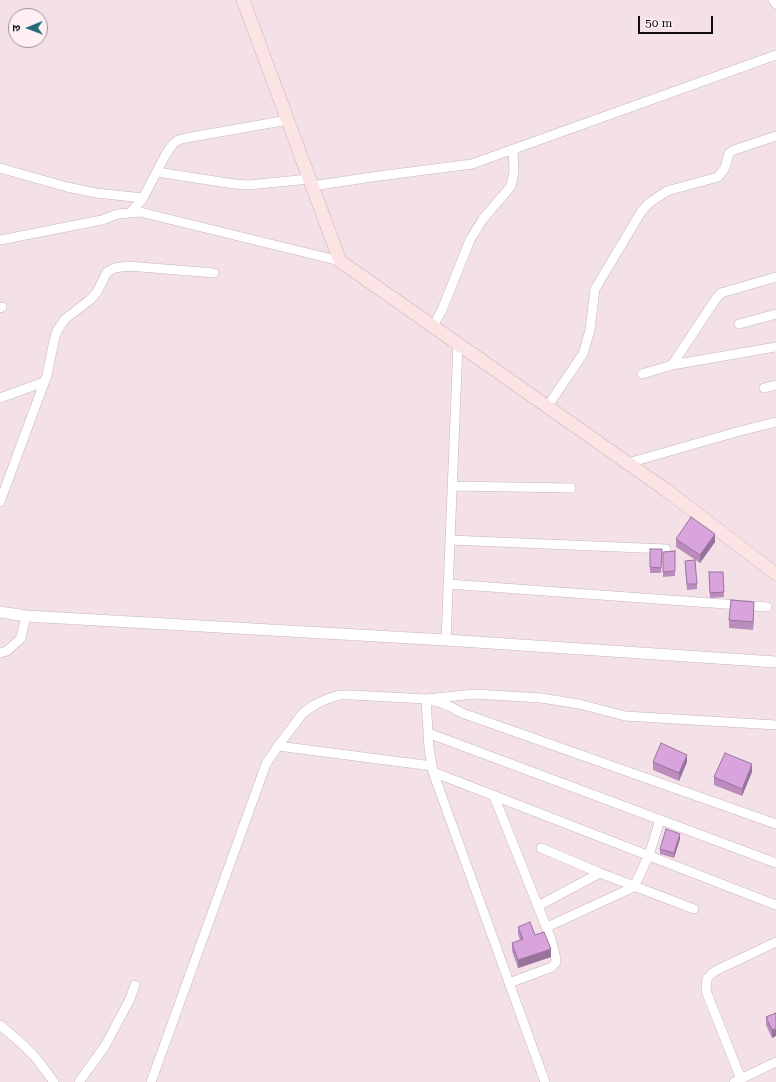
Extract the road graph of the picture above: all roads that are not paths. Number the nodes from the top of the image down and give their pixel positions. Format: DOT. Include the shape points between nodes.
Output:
graph roads {
  1 [pos="244,0"];
  2 [pos="773,0"];
  3 [pos="776,4"];
  4 [pos="776,55"];
  5 [pos="288,120"];
  6 [pos="776,136"];
  7 [pos="513,149"];
  8 [pos="0,168"];
  9 [pos="157,172"];
  10 [pos="311,183"];
  11 [pos="143,198"];
  12 [pos="131,212"];
  13 [pos="0,240"];
  14 [pos="340,261"];
  15 [pos="214,273"];
  16 [pos="776,277"];
  17 [pos="776,314"];
  18 [pos="739,324"];
  19 [pos="433,326"];
  20 [pos="458,344"];
  21 [pos="776,347"];
  22 [pos="672,366"];
  23 [pos="642,374"];
  24 [pos="44,382"];
  25 [pos="776,385"];
  26 [pos="764,388"];
  27 [pos="0,398"];
  28 [pos="547,407"];
  29 [pos="776,422"];
  30 [pos="628,463"];
  31 [pos="452,486"];
  32 [pos="572,488"];
  33 [pos="0,502"];
  34 [pos="450,540"];
  35 [pos="666,549"];
  36 [pos="776,574"];
  37 [pos="448,584"];
  38 [pos="767,607"];
  39 [pos="0,612"];
  40 [pos="26,616"];
  41 [pos="446,640"];
  42 [pos="0,653"];
  43 [pos="776,662"];
  44 [pos="426,699"];
  45 [pos="776,725"];
  46 [pos="428,733"];
  47 [pos="278,746"];
  48 [pos="432,769"];
  49 [pos="494,796"];
  50 [pos="660,820"];
  51 [pos="776,824"];
  52 [pos="541,848"];
  53 [pos="649,856"];
  54 [pos="776,863"];
  55 [pos="600,873"];
  56 [pos="634,887"];
  57 [pos="776,904"];
  58 [pos="538,906"];
  59 [pos="694,909"];
  60 [pos="547,927"];
  61 [pos="776,942"];
  62 [pos="509,983"];
  63 [pos="135,985"];
  64 [pos="0,1025"];
  65 [pos="776,1062"];
  66 [pos="737,1080"];
  67 [pos="54,1082"];
  68 [pos="79,1082"];
  69 [pos="151,1082"];
  70 [pos="545,1082"];
  1 -- 5 [label="main road"];
  2 -- 3 [label="street"];
  4 -- 7 [label="street"];
  5 -- 9 [label="street" via="178,140 166,154"];
  5 -- 10 [label="main road"];
  6 -- 28 [label="street" via="734,150 729,153 725,168 718,177 668,192 649,203 641,212 595,289 590,330 583,354"];
  7 -- 10 [label="street" via="472,164"];
  7 -- 19 [label="street" via="514,172 511,186 483,219 470,240"];
  8 -- 11 [label="street" via="67,187"];
  9 -- 10 [label="street" via="248,185"];
  9 -- 11 [label="street"];
  10 -- 14 [label="main road"];
  11 -- 12 [label="street"];
  12 -- 13 [label="street"];
  12 -- 14 [label="street" via="156,215"];
  14 -- 19 [label="main road"];
  15 -- 24 [label="street" via="128,266 110,269 97,292 65,319 57,331"];
  16 -- 22 [label="street" via="721,293"];
  17 -- 18 [label="street"];
  19 -- 20 [label="main road"];
  20 -- 28 [label="main road"];
  20 -- 31 [label="street"];
  21 -- 22 [label="street"];
  22 -- 23 [label="street"];
  24 -- 27 [label="street"];
  24 -- 33 [label="street"];
  25 -- 26 [label="street"];
  28 -- 30 [label="main road"];
  29 -- 30 [label="street"];
  30 -- 36 [label="main road"];
  31 -- 32 [label="street"];
  31 -- 34 [label="street"];
  34 -- 35 [label="street"];
  34 -- 37 [label="street"];
  37 -- 38 [label="street"];
  37 -- 41 [label="street"];
  39 -- 40 [label="street"];
  40 -- 41 [label="street"];
  40 -- 42 [label="street" via="21,638 7,651"];
  41 -- 43 [label="street"];
  44 -- 45 [label="street" via="475,694 541,698 625,716"];
  44 -- 46 [label="street"];
  44 -- 47 [label="street" via="339,695 316,704 303,713"];
  44 -- 51 [label="street"];
  46 -- 48 [label="street"];
  46 -- 50 [label="street"];
  47 -- 48 [label="street"];
  47 -- 69 [label="street" via="260,778"];
  48 -- 49 [label="street"];
  48 -- 62 [label="street"];
  49 -- 53 [label="street"];
  49 -- 58 [label="street"];
  50 -- 53 [label="street"];
  50 -- 54 [label="street"];
  52 -- 55 [label="street"];
  53 -- 56 [label="street"];
  53 -- 57 [label="street"];
  55 -- 56 [label="street"];
  55 -- 58 [label="street"];
  56 -- 59 [label="street"];
  56 -- 60 [label="street"];
  58 -- 60 [label="street"];
  60 -- 62 [label="street" via="555,949 556,962 552,967"];
  61 -- 66 [label="street" via="717,970 707,979 706,990"];
  62 -- 70 [label="street"];
  63 -- 68 [label="street" via="105,1046"];
  64 -- 67 [label="street" via="36,1058"];
  65 -- 66 [label="street"];
}
